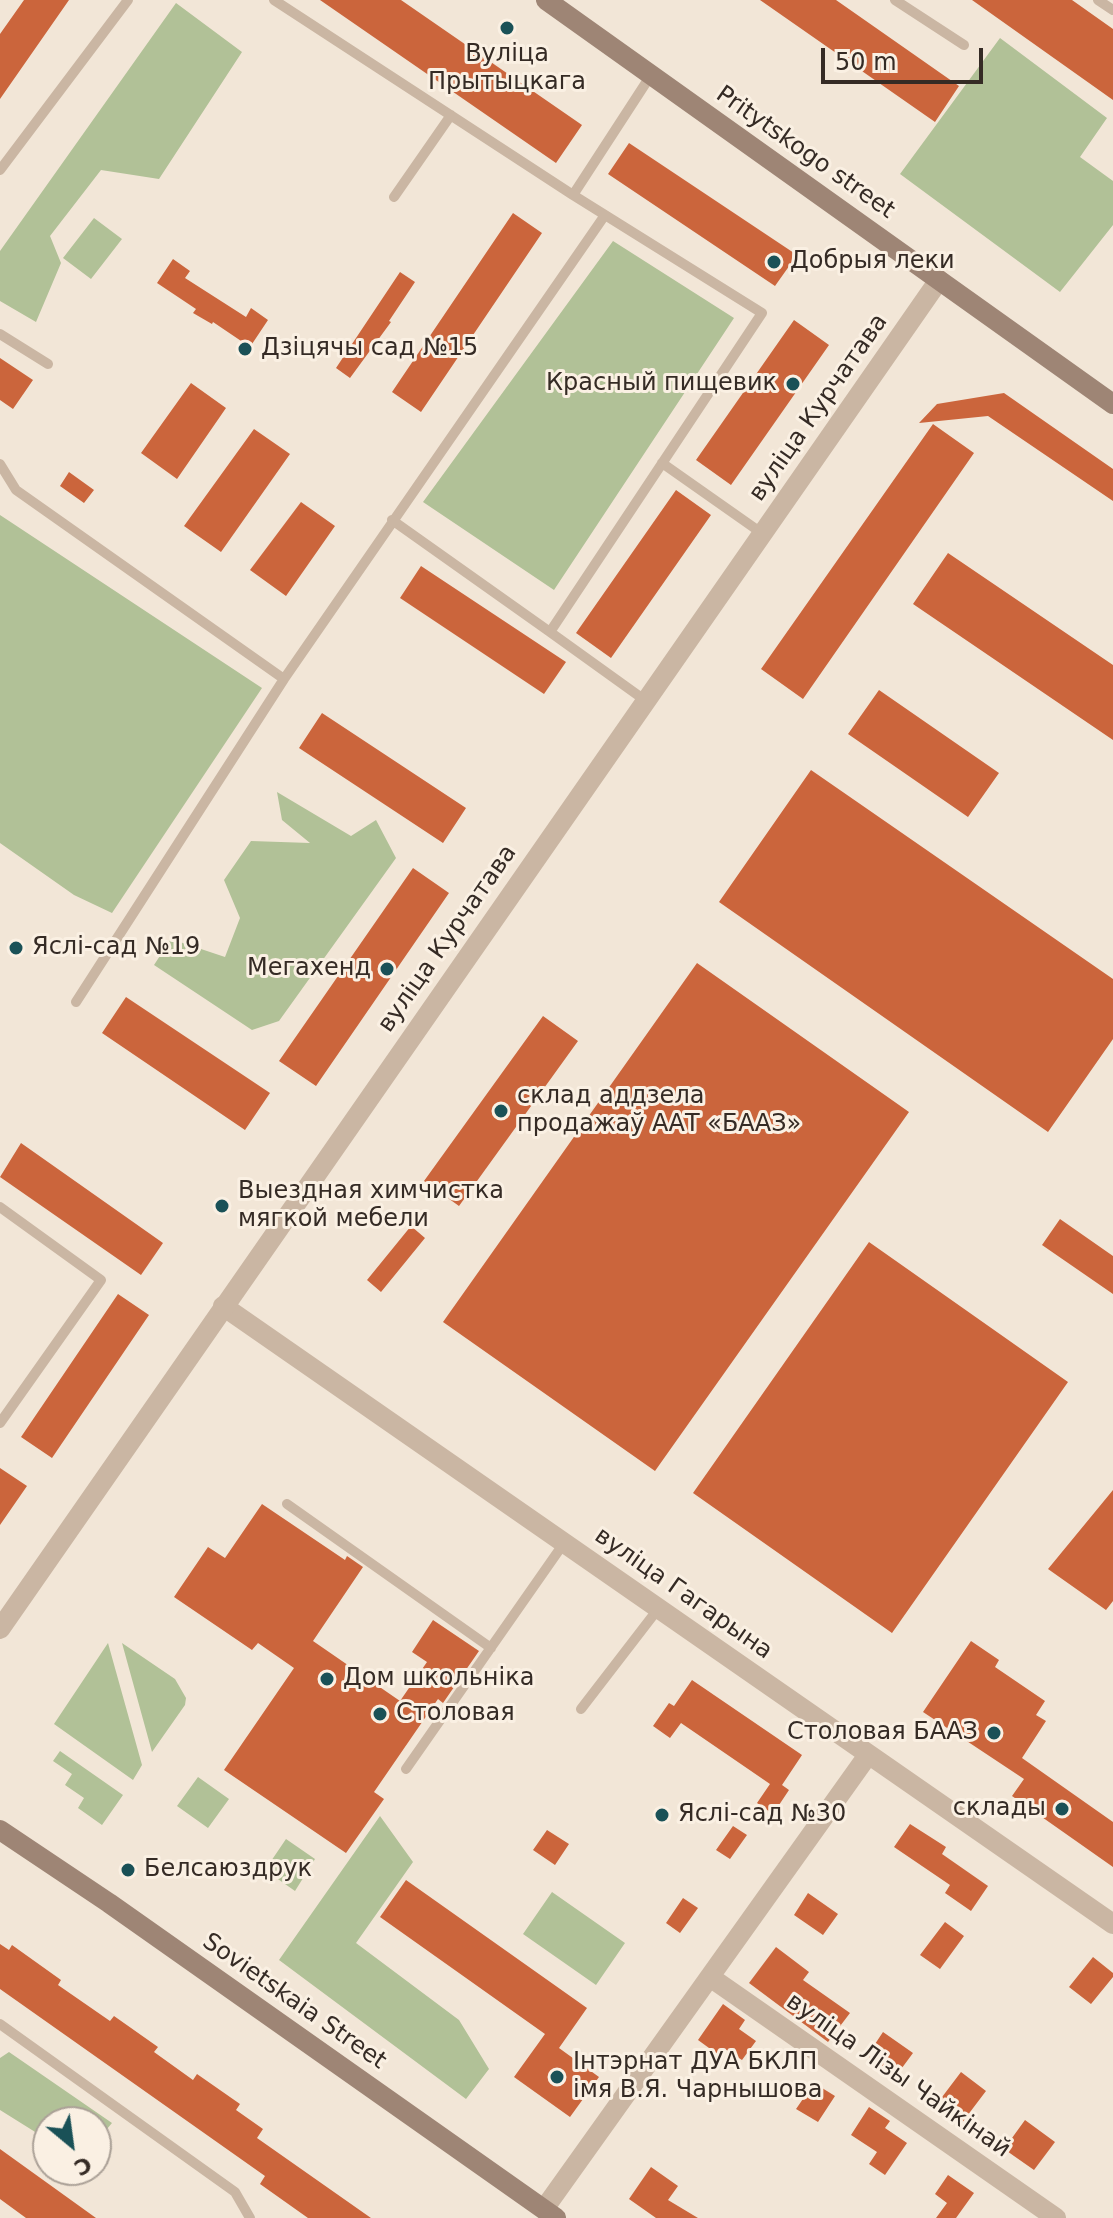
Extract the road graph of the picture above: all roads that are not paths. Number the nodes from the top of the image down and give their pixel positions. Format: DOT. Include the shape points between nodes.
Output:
graph roads {
  1 [pos="128,0"];
  2 [pos="274,0"];
  3 [pos="546,0"];
  4 [pos="895,0"];
  5 [pos="1098,0"];
  6 [pos="1113,10"];
  7 [pos="964,45"];
  8 [pos="651,75"];
  9 [pos="451,115"];
  10 [pos="0,170"];
  11 [pos="573,195"];
  12 [pos="394,197"];
  13 [pos="605,215"];
  14 [pos="939,280"];
  15 [pos="0,334"];
  16 [pos="48,364"];
  17 [pos="1113,404"];
  18 [pos="662,463"];
  19 [pos="0,464"];
  20 [pos="392,520"];
  21 [pos="763,534"];
  22 [pos="550,632"];
  23 [pos="284,679"];
  24 [pos="646,701"];
  25 [pos="76,1002"];
  26 [pos="0,1207"];
  27 [pos="223,1306"];
  28 [pos="0,1423"];
  29 [pos="287,1504"];
  30 [pos="564,1543"];
  31 [pos="658,1609"];
  32 [pos="0,1629"];
  33 [pos="491,1648"];
  34 [pos="581,1709"];
  35 [pos="868,1755"];
  36 [pos="406,1769"];
  37 [pos="0,1830"];
  38 [pos="1113,1924"];
  39 [pos="710,1977"];
  40 [pos="0,2024"];
  41 [pos="550,2214"];
  42 [pos="250,2218"];
  43 [pos="1056,2218"];
  1 -- 10 [label="lane"];
  2 -- 9 [label="lane"];
  3 -- 8 [label="main road, Pritytskogo street"];
  4 -- 7 [label="lane"];
  5 -- 6 [label="lane"];
  8 -- 11 [label="lane"];
  8 -- 14 [label="main road, Pritytskogo street"];
  9 -- 11 [label="lane"];
  9 -- 12 [label="lane"];
  11 -- 13 [label="lane"];
  13 -- 18 [label="lane" via="762,313"];
  13 -- 20 [label="lane"];
  14 -- 17 [label="main road, Pritytskogo street"];
  14 -- 21 [label="street, вуліца Курчатава"];
  15 -- 16 [label="lane"];
  18 -- 21 [label="lane"];
  18 -- 22 [label="lane"];
  19 -- 23 [label="lane" via="16,490"];
  20 -- 22 [label="lane"];
  20 -- 23 [label="lane"];
  21 -- 24 [label="street, вуліца Курчатава"];
  22 -- 24 [label="lane"];
  23 -- 25 [label="lane"];
  24 -- 27 [label="street, вуліца Курчатава"];
  26 -- 28 [label="lane" via="101,1280"];
  27 -- 30 [label="street, вуліца Гагарына"];
  27 -- 32 [label="street, вуліца Курчатава"];
  29 -- 33 [label="lane"];
  30 -- 31 [label="street, вуліца Гагарына"];
  30 -- 33 [label="lane"];
  31 -- 34 [label="lane"];
  31 -- 35 [label="street, вуліца Гагарына"];
  33 -- 36 [label="lane"];
  35 -- 38 [label="street, вуліца Гагарына"];
  35 -- 39 [label="street"];
  37 -- 41 [label="main road, Sovietskaia Street"];
  39 -- 41 [label="street"];
  39 -- 43 [label="street, вуліца Лізы Чайкінай"];
  40 -- 42 [label="lane" via="235,2192"];
}
